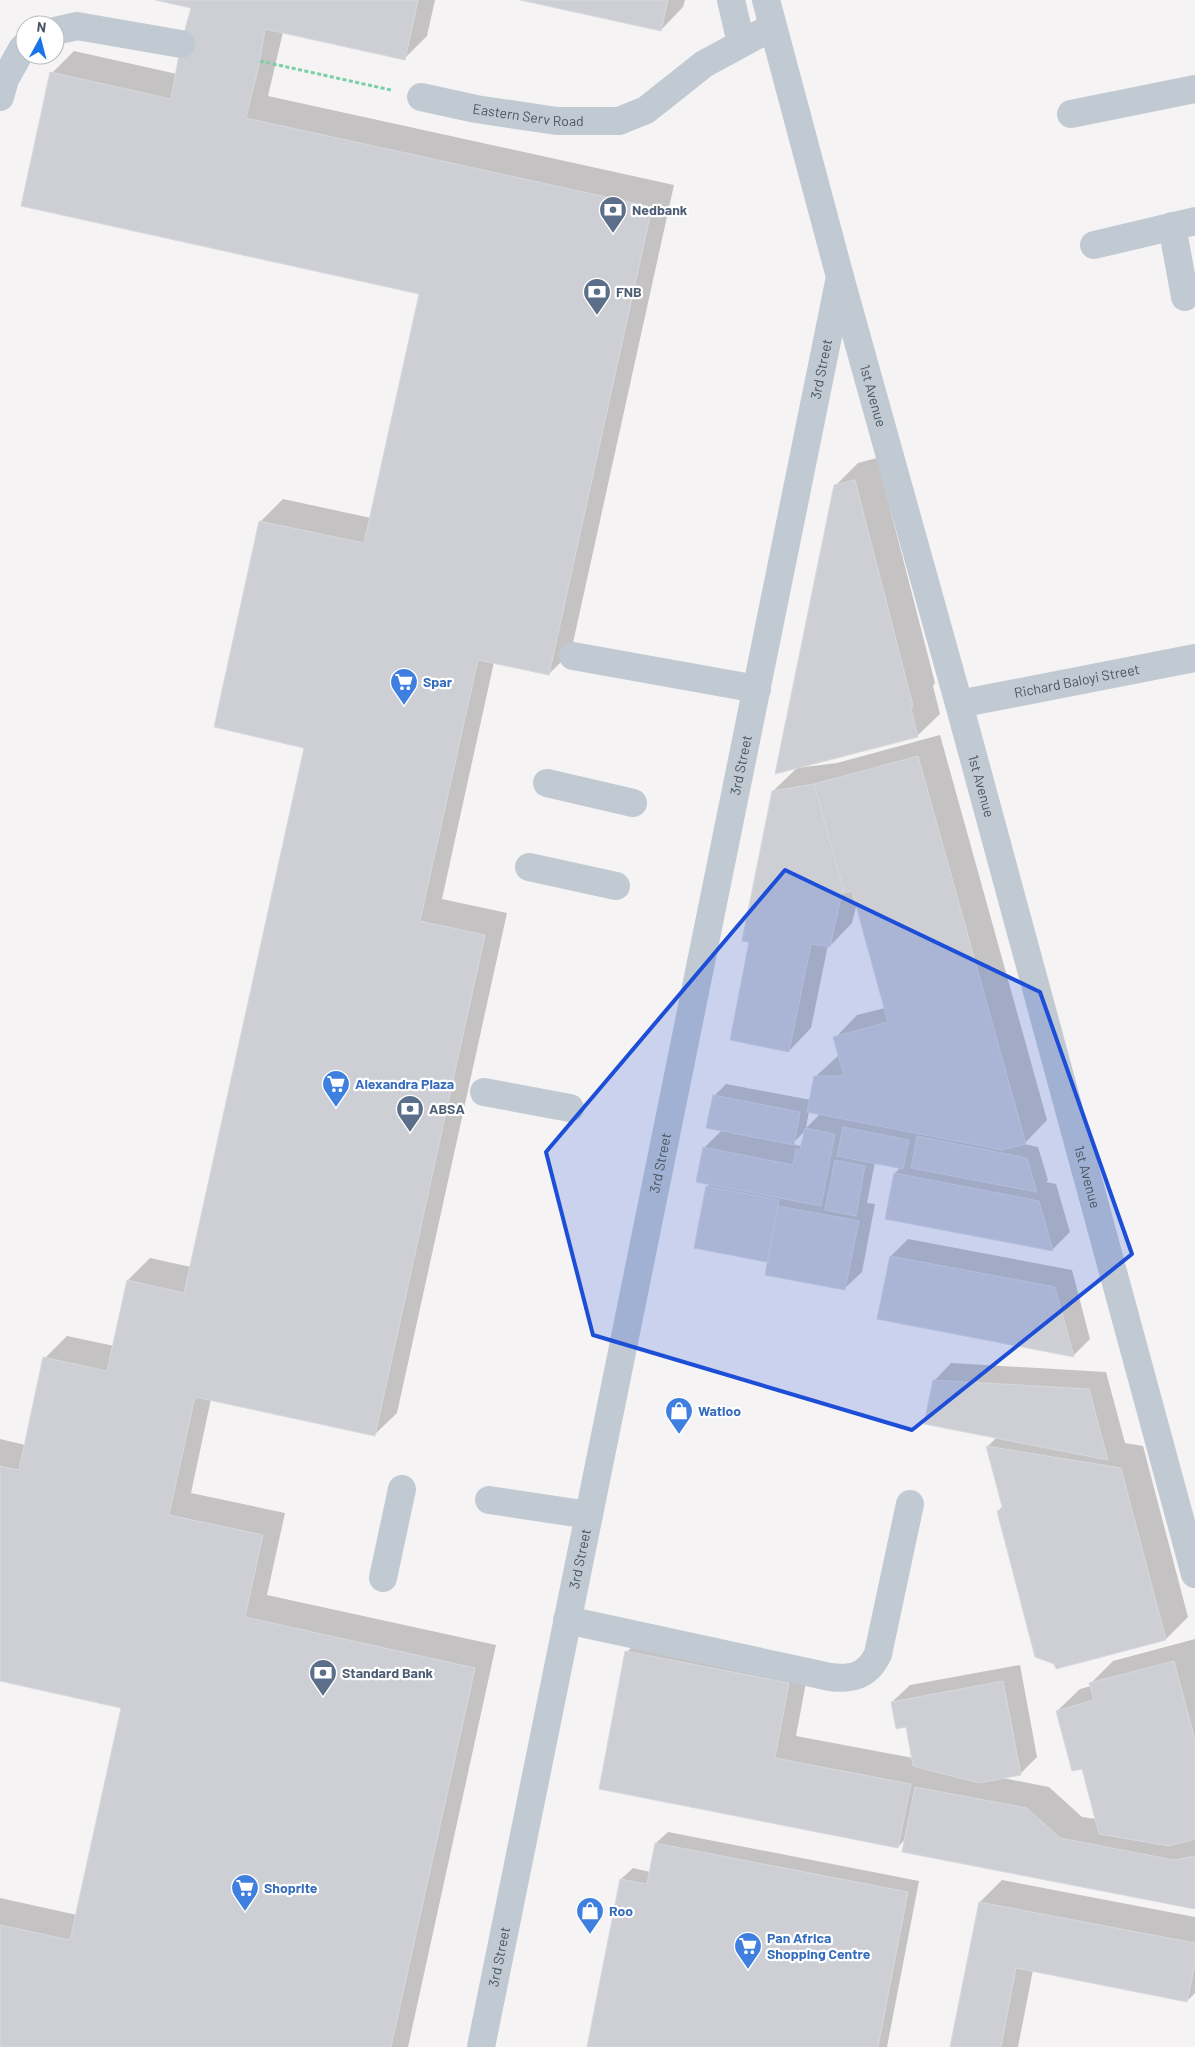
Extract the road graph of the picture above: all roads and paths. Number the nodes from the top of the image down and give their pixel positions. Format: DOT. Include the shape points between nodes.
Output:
graph roads {
  1 [pos="731,0"];
  2 [pos="766,0"];
  3 [pos="772,27"];
  4 [pos="65,29"];
  5 [pos="741,43"];
  6 [pos="181,44"];
  7 [pos="15,61"];
  8 [pos="260,61"];
  9 [pos="1195,89"];
  10 [pos="0,97"];
  11 [pos="421,97"];
  12 [pos="1072,114"];
  13 [pos="1184,223"];
  14 [pos="1094,245"];
  15 [pos="840,278"];
  16 [pos="1185,297"];
  17 [pos="573,656"];
  18 [pos="1195,658"];
  19 [pos="757,689"];
  20 [pos="959,704"];
  21 [pos="547,783"];
  22 [pos="633,803"];
  23 [pos="529,867"];
  24 [pos="616,886"];
  25 [pos="484,1092"];
  26 [pos="570,1108"];
  27 [pos="402,1489"];
  28 [pos="488,1500"];
  29 [pos="910,1504"];
  30 [pos="589,1515"];
  31 [pos="1195,1574"];
  32 [pos="383,1578"];
  33 [pos="567,1620"];
  34 [pos="481,2047"];
  1 -- 5 [label="street"];
  2 -- 3 [label="street, 1st Avenue"];
  3 -- 5 [label="street, Eastern Serv Road"];
  3 -- 15 [label="street, 1st Avenue"];
  4 -- 6 [label="street" via="77,26"];
  5 -- 11 [label="street, Eastern Serv Road" via="704,64 646,110 619,121 556,121"];
  7 -- 10 [label="street"];
  8 -- 11 [label="path"];
  9 -- 12 [label="street"];
  13 -- 14 [label="street"];
  13 -- 16 [label="street"];
  15 -- 19 [label="street, 3rd Street"];
  15 -- 20 [label="street, 1st Avenue"];
  17 -- 19 [label="street"];
  18 -- 20 [label="street, Richard Baloyi Street"];
  19 -- 30 [label="street, 3rd Street"];
  20 -- 31 [label="street, 1st Avenue"];
  21 -- 22 [label="street"];
  23 -- 24 [label="street"];
  25 -- 26 [label="street"];
  27 -- 32 [label="street"];
  28 -- 30 [label="street"];
  29 -- 33 [label="street" via="878,1654 872,1667 861,1674 844,1679"];
  30 -- 33 [label="street, 3rd Street"];
  33 -- 34 [label="street, 3rd Street"];
}
